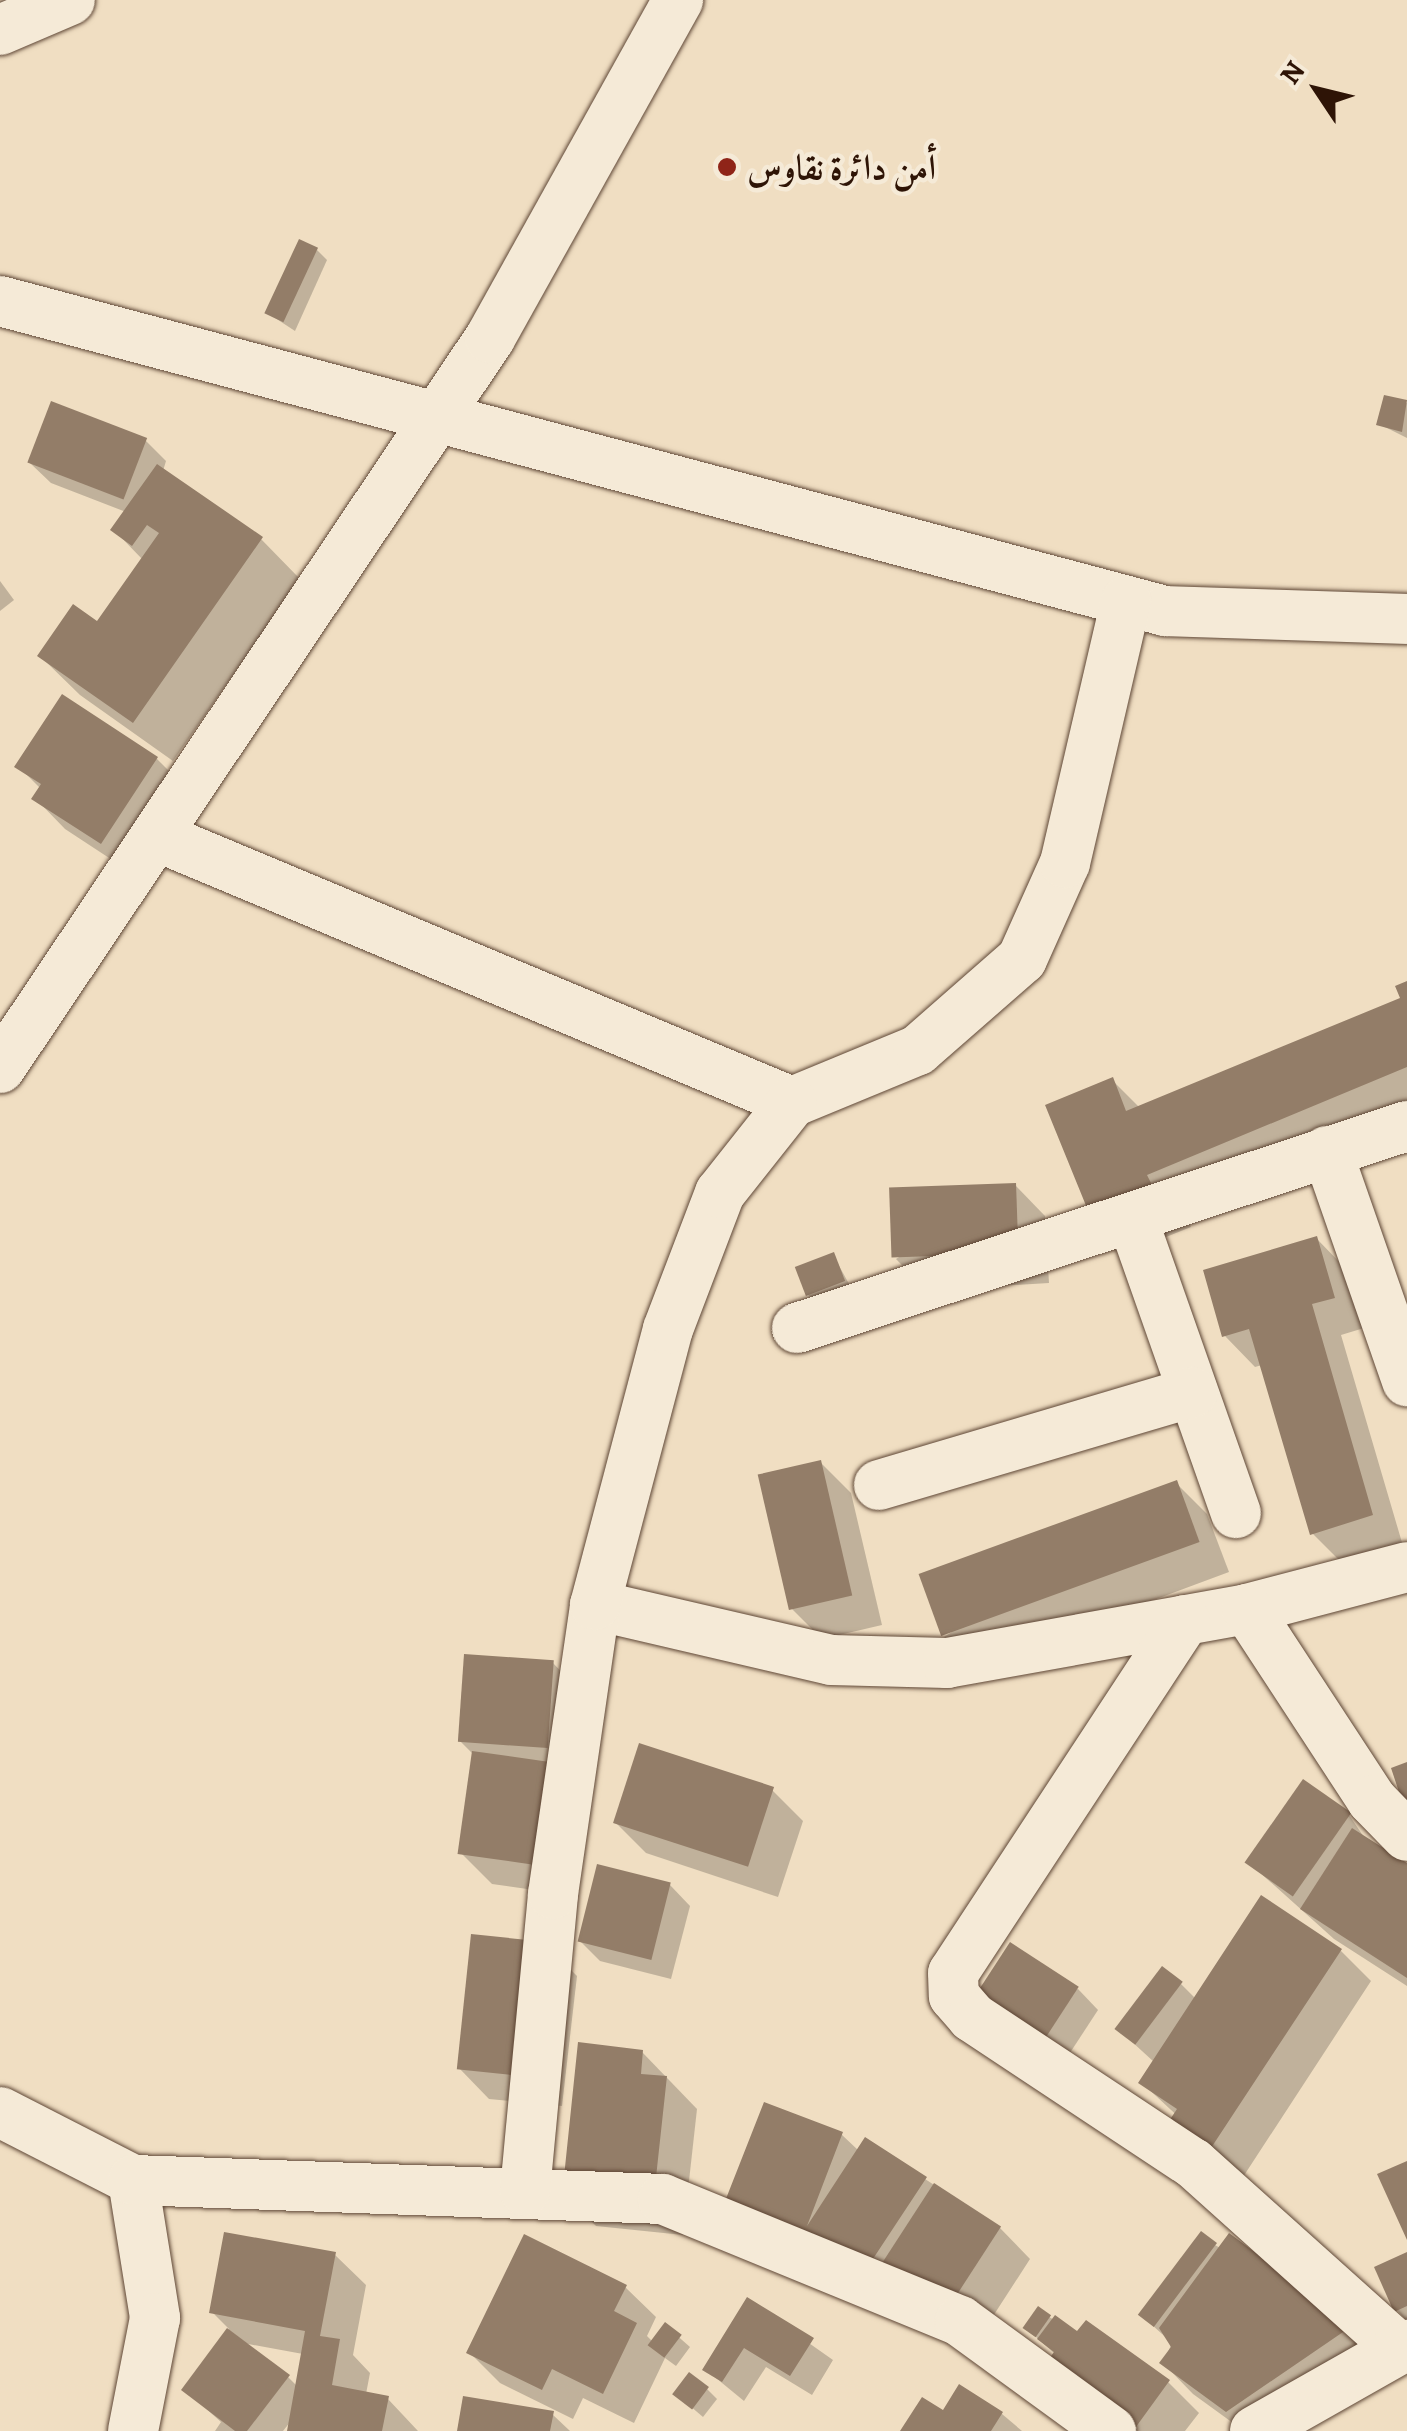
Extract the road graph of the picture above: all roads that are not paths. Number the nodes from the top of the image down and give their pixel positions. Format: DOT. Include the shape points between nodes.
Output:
graph roads {
  1 [pos="70,0"];
  2 [pos="678,0"];
  3 [pos="0,30"];
  4 [pos="0,300"];
  5 [pos="434,421"];
  6 [pos="1126,601"];
  7 [pos="1407,619"];
  8 [pos="156,836"];
  9 [pos="0,1068"];
  10 [pos="792,1102"];
  11 [pos="1407,1126"];
  12 [pos="1327,1151"];
  13 [pos="1132,1218"];
  14 [pos="797,1328"];
  15 [pos="1407,1381"];
  16 [pos="1194,1392"];
  17 [pos="879,1485"];
  18 [pos="1236,1512"];
  19 [pos="1407,1566"];
  20 [pos="595,1605"];
  21 [pos="1247,1608"];
  22 [pos="1185,1620"];
  23 [pos="1407,1836"];
  24 [pos="0,2112"];
  25 [pos="133,2180"];
  26 [pos="525,2191"];
  27 [pos="1403,2347"];
  28 [pos="133,2431"];
  29 [pos="1111,2431"];
  30 [pos="1255,2431"];
  1 -- 3 [label="street"];
  2 -- 5 [label="street" via="490,338"];
  4 -- 5 [label="street"];
  5 -- 6 [label="street"];
  5 -- 8 [label="street"];
  6 -- 7 [label="street" via="1165,611"];
  6 -- 10 [label="street" via="1065,863 1022,960 918,1050"];
  8 -- 9 [label="street"];
  8 -- 10 [label="street"];
  10 -- 20 [label="street" via="720,1193 668,1328"];
  11 -- 12 [label="street"];
  12 -- 13 [label="street"];
  12 -- 15 [label="street"];
  13 -- 14 [label="street"];
  13 -- 16 [label="street"];
  16 -- 17 [label="street"];
  16 -- 18 [label="street"];
  19 -- 21 [label="street"];
  20 -- 22 [label="street" via="830,1660 948,1662"];
  20 -- 26 [label="street" via="554,1894"];
  21 -- 22 [label="street"];
  21 -- 23 [label="street" via="1372,1800"];
  22 -- 27 [label="street" via="953,1973 954,1996 972,2017 1193,2162"];
  24 -- 25 [label="street"];
  25 -- 26 [label="street"];
  25 -- 28 [label="street" via="155,2318"];
  26 -- 29 [label="street" via="663,2199 791,2248 960,2320"];
  27 -- 30 [label="street"];
}
